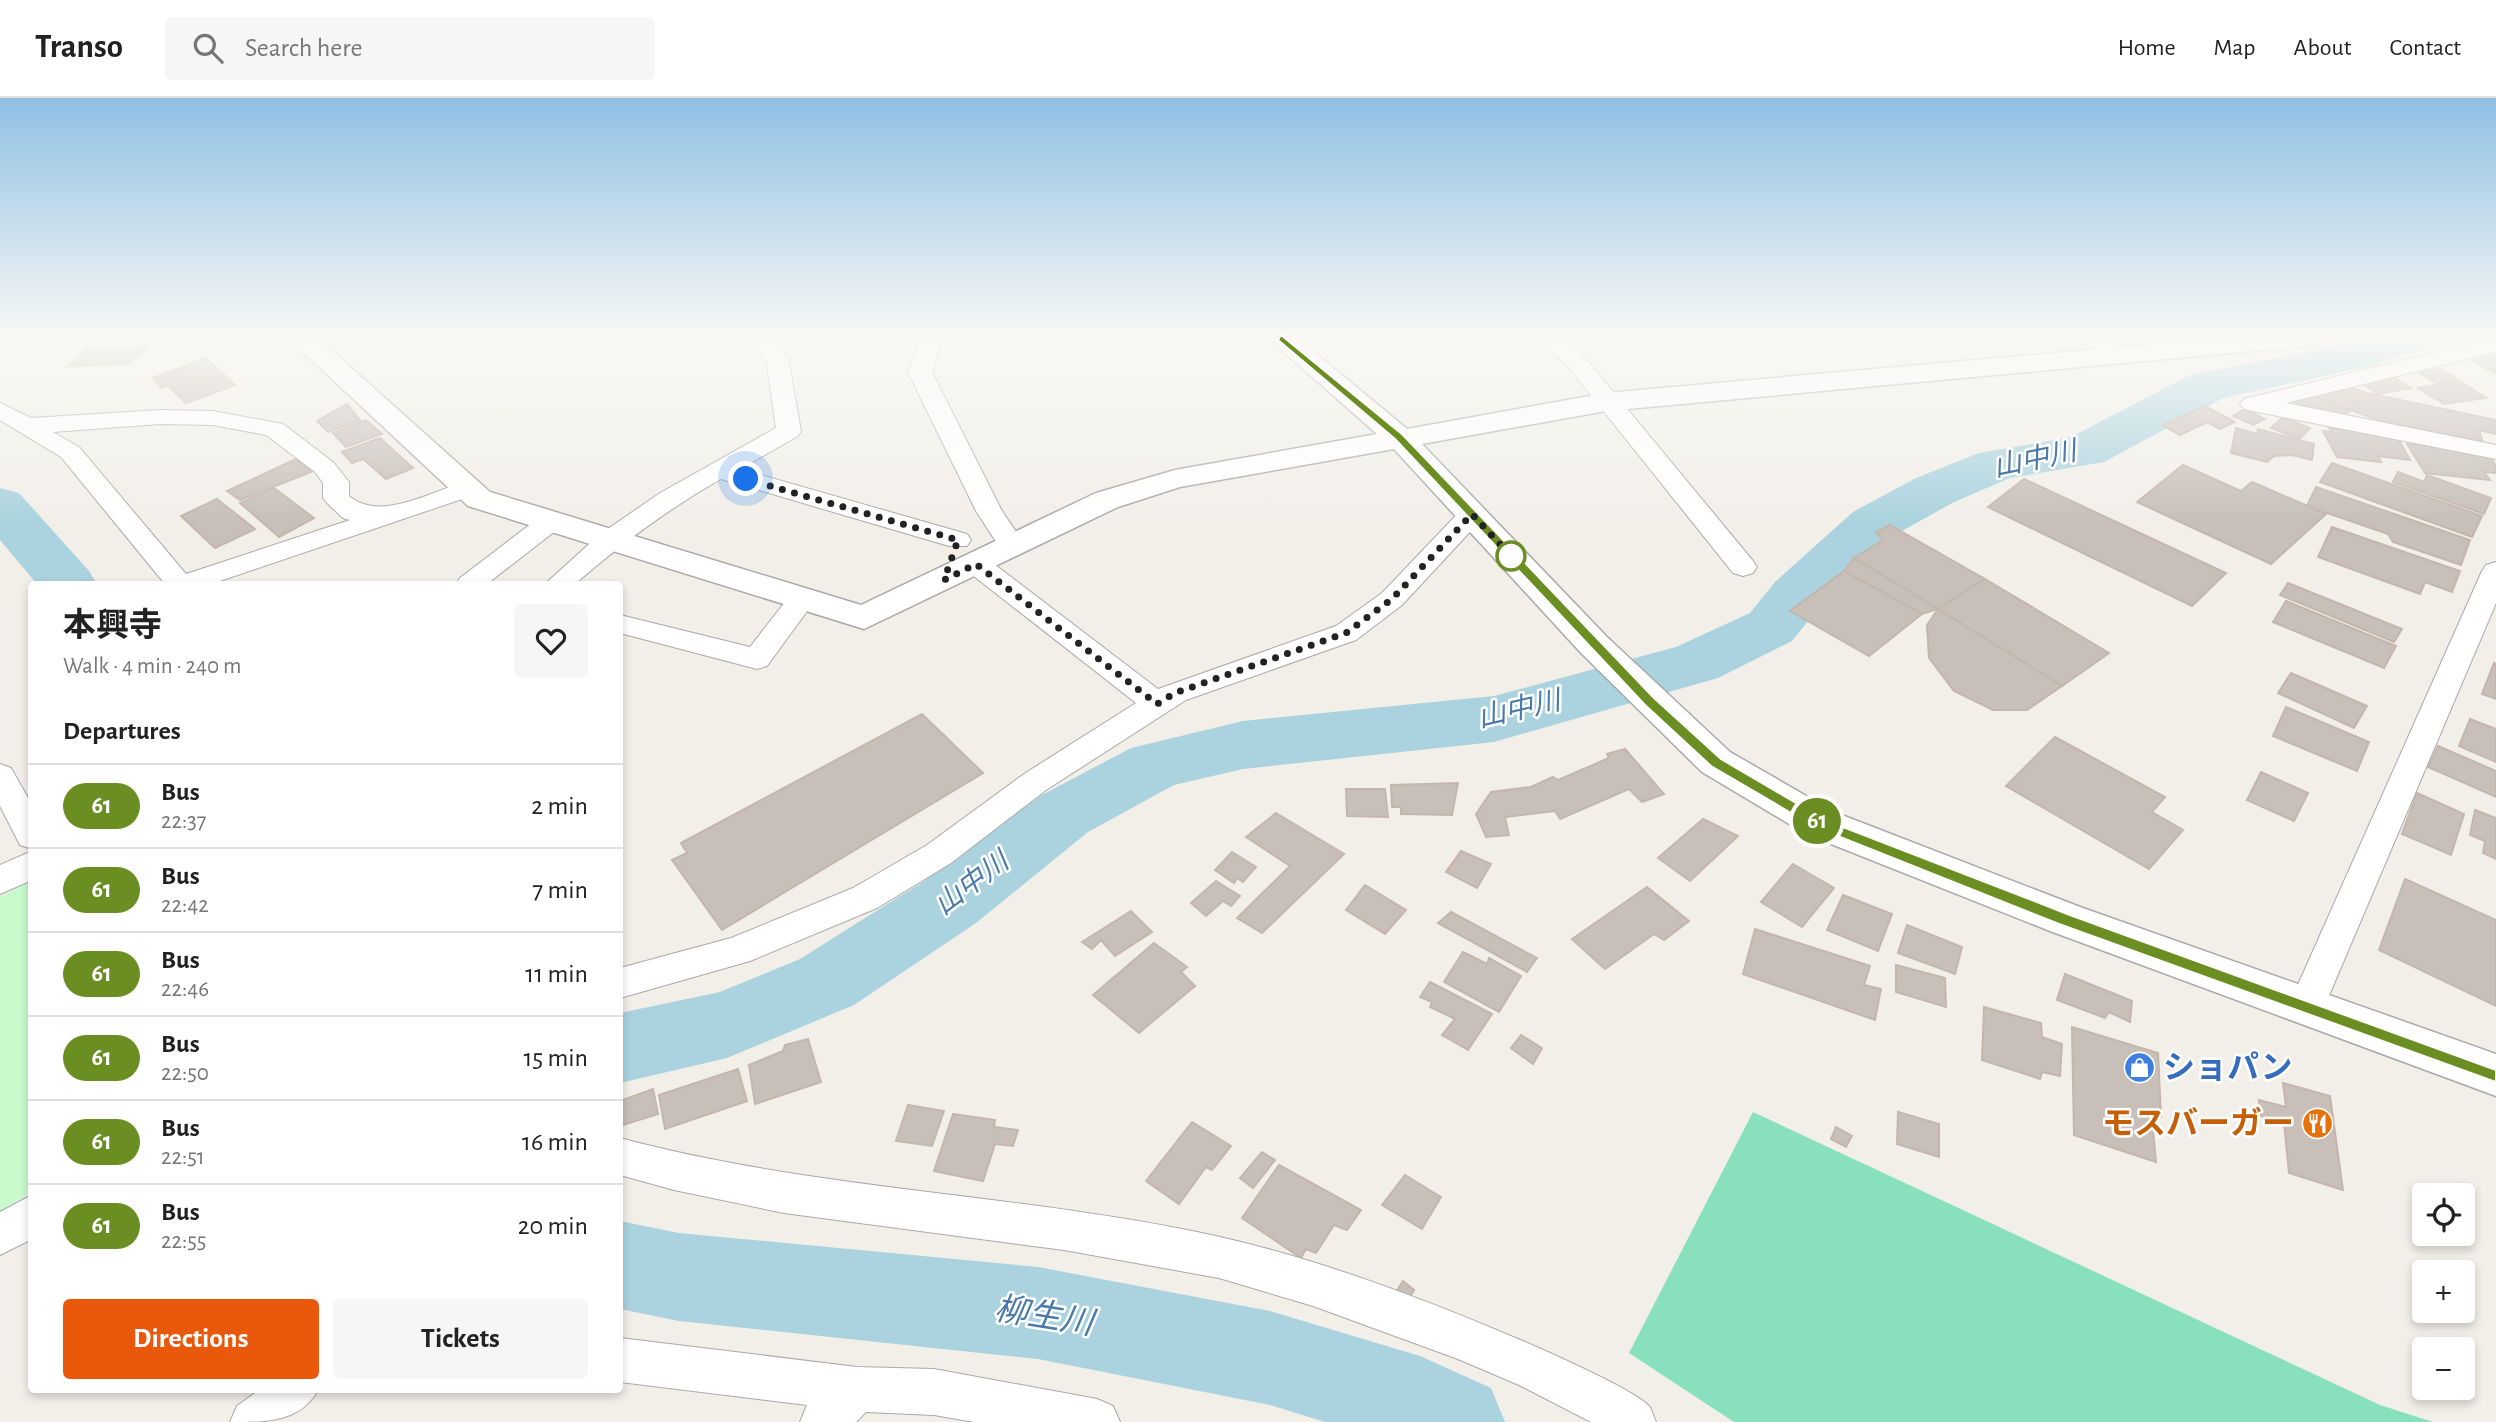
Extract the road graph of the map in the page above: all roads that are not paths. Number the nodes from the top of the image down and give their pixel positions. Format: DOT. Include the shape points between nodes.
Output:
graph roads {
  1 [pos="370,400"];
  2 [pos="784,400"];
  3 [pos="934,400"];
  4 [pos="1355,400"];
  5 [pos="1626,400"];
  6 [pos="2269,400"];
  7 [pos="1606,402"];
  8 [pos="0,410"];
  9 [pos="27,426"];
  10 [pos="1399,437"];
  11 [pos="2496,452"];
  12 [pos="719,471"];
  13 [pos="468,489"];
  14 [pos="1472,514"];
  15 [pos="390,515"];
  16 [pos="992,515"];
  17 [pos="550,522"];
  18 [pos="608,541"];
  19 [pos="1012,545"];
  20 [pos="967,552"];
  21 [pos="1743,567"];
  22 [pos="2496,571"];
  23 [pos="179,581"];
  24 [pos="191,581"];
  25 [pos="474,581"];
  26 [pos="562,581"];
  27 [pos="802,599"];
  28 [pos="623,625"];
  29 [pos="1157,704"];
  30 [pos="0,776"];
  31 [pos="28,828"];
  32 [pos="28,866"];
  33 [pos="0,881"];
  34 [pos="623,982"];
  35 [pos="2307,1005"];
  36 [pos="2496,1075"];
  37 [pos="623,1158"];
  38 [pos="28,1218"];
  39 [pos="0,1235"];
  40 [pos="623,1360"];
  41 [pos="857,1389"];
  42 [pos="291,1393"];
  43 [pos="253,1422"];
  44 [pos="823,1422"];
  45 [pos="1097,1422"];
  46 [pos="1633,1422"];
  1 -- 13 [label="street"];
  2 -- 12 [label="street" via="789,431"];
  3 -- 16 [label="street"];
  4 -- 10 [label="street"];
  5 -- 7 [label="street"];
  6 -- 11 [label="street" via="2252,404"];
  7 -- 10 [label="street"];
  7 -- 21 [label="street"];
  8 -- 9 [label="street"];
  9 -- 15 [label="street" via="160,417 212,418 274,429 324,467 336,482 336,498 352,512"];
  9 -- 23 [label="street" via="70,453"];
  10 -- 14 [label="street"];
  10 -- 19 [label="street" via="1137,488"];
  12 -- 18 [label="street" via="669,498"];
  12 -- 20 [label="street"];
  13 -- 15 [label="street"];
  13 -- 17 [label="street" via="479,499"];
  14 -- 29 [label="street" via="1392,599 1346,633 1175,693"];
  14 -- 35 [label="street" via="1650,702 1716,762 1820,823 2065,919"];
  15 -- 24 [label="street"];
  16 -- 19 [label="street"];
  16 -- 20 [label="street"];
  17 -- 18 [label="street"];
  17 -- 25 [label="street"];
  18 -- 26 [label="street"];
  18 -- 27 [label="street"];
  19 -- 20 [label="street"];
  20 -- 27 [label="street" via="944,580 864,618"];
  20 -- 29 [label="street"];
  22 -- 35 [label="street"];
  27 -- 28 [label="street" via="757,659"];
  29 -- 34 [label="street" via="1035,782 939,854 865,898 737,951"];
  30 -- 31 [label="street"];
  32 -- 33 [label="street"];
  35 -- 36 [label="street"];
  37 -- 46 [label="street" via="688,1178 1063,1230 1239,1263 1337,1292 1472,1342 1597,1398"];
  38 -- 39 [label="street"];
  40 -- 41 [label="street"];
  41 -- 44 [label="street"];
  41 -- 45 [label="street" via="934,1392"];
  42 -- 43 [label="street"];
}
